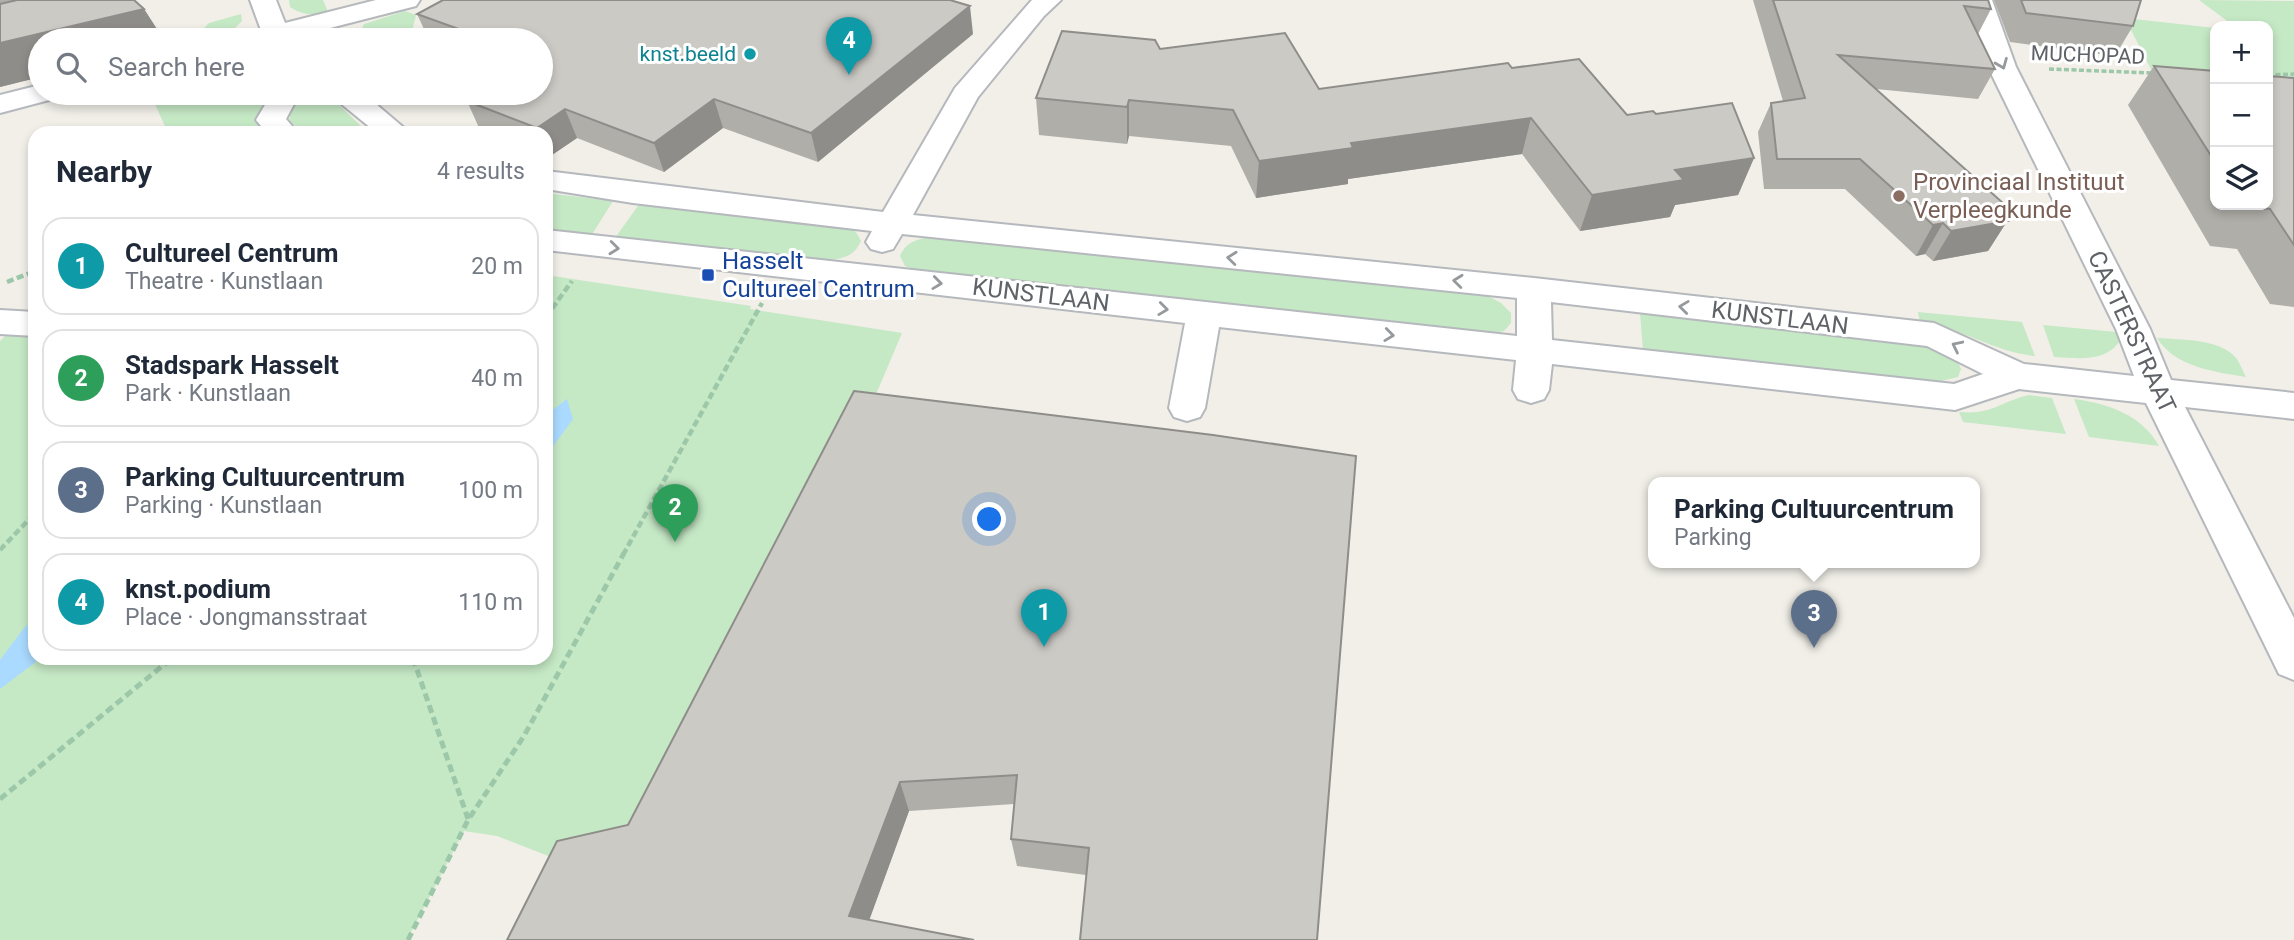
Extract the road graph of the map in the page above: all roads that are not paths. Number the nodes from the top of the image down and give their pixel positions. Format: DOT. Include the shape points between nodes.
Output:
graph roads {
  1 [pos="262,0"];
  2 [pos="407,0"];
  3 [pos="1048,0"];
  4 [pos="1979,0"];
  5 [pos="266,28"];
  6 [pos="305,28"];
  7 [pos="28,97"];
  8 [pos="0,104"];
  9 [pos="279,105"];
  10 [pos="360,105"];
  11 [pos="277,126"];
  12 [pos="386,126"];
  13 [pos="553,181"];
  14 [pos="891,223"];
  15 [pos="553,241"];
  16 [pos="866,275"];
  17 [pos="1534,289"];
  18 [pos="1204,314"];
  19 [pos="0,322"];
  20 [pos="28,324"];
  21 [pos="1535,352"];
  22 [pos="2018,376"];
  23 [pos="1531,390"];
  24 [pos="2158,391"];
  25 [pos="2294,406"];
  26 [pos="1187,408"];
  27 [pos="2294,661"];
  1 -- 5 [label="street"];
  2 -- 6 [label="street"];
  3 -- 14 [label="street" via="965,94"];
  4 -- 24 [label="street, CASTERSTRAAT, one-way" via="2003,68 2133,329"];
  7 -- 8 [label="street"];
  9 -- 11 [label="street" via="271,120"];
  10 -- 12 [label="street"];
  13 -- 14 [label="street, KUNSTLAAN"];
  14 -- 16 [label="street"];
  17 -- 14 [label="street, KUNSTLAAN, one-way"];
  15 -- 16 [label="street, KUNSTLAAN, one-way"];
  16 -- 18 [label="street, KUNSTLAAN, one-way"];
  17 -- 21 [label="street"];
  22 -- 17 [label="street, KUNSTLAAN, one-way" via="1934,335"];
  18 -- 21 [label="street, KUNSTLAAN, one-way"];
  18 -- 26 [label="street"];
  19 -- 20 [label="street"];
  21 -- 22 [label="street, KUNSTLAAN" via="1955,397"];
  21 -- 23 [label="street"];
  22 -- 24 [label="street, KUNSTLAAN"];
  24 -- 25 [label="street, KUNSTLAAN"];
  24 -- 27 [label="street, CASTERSTRAAT"];
}
